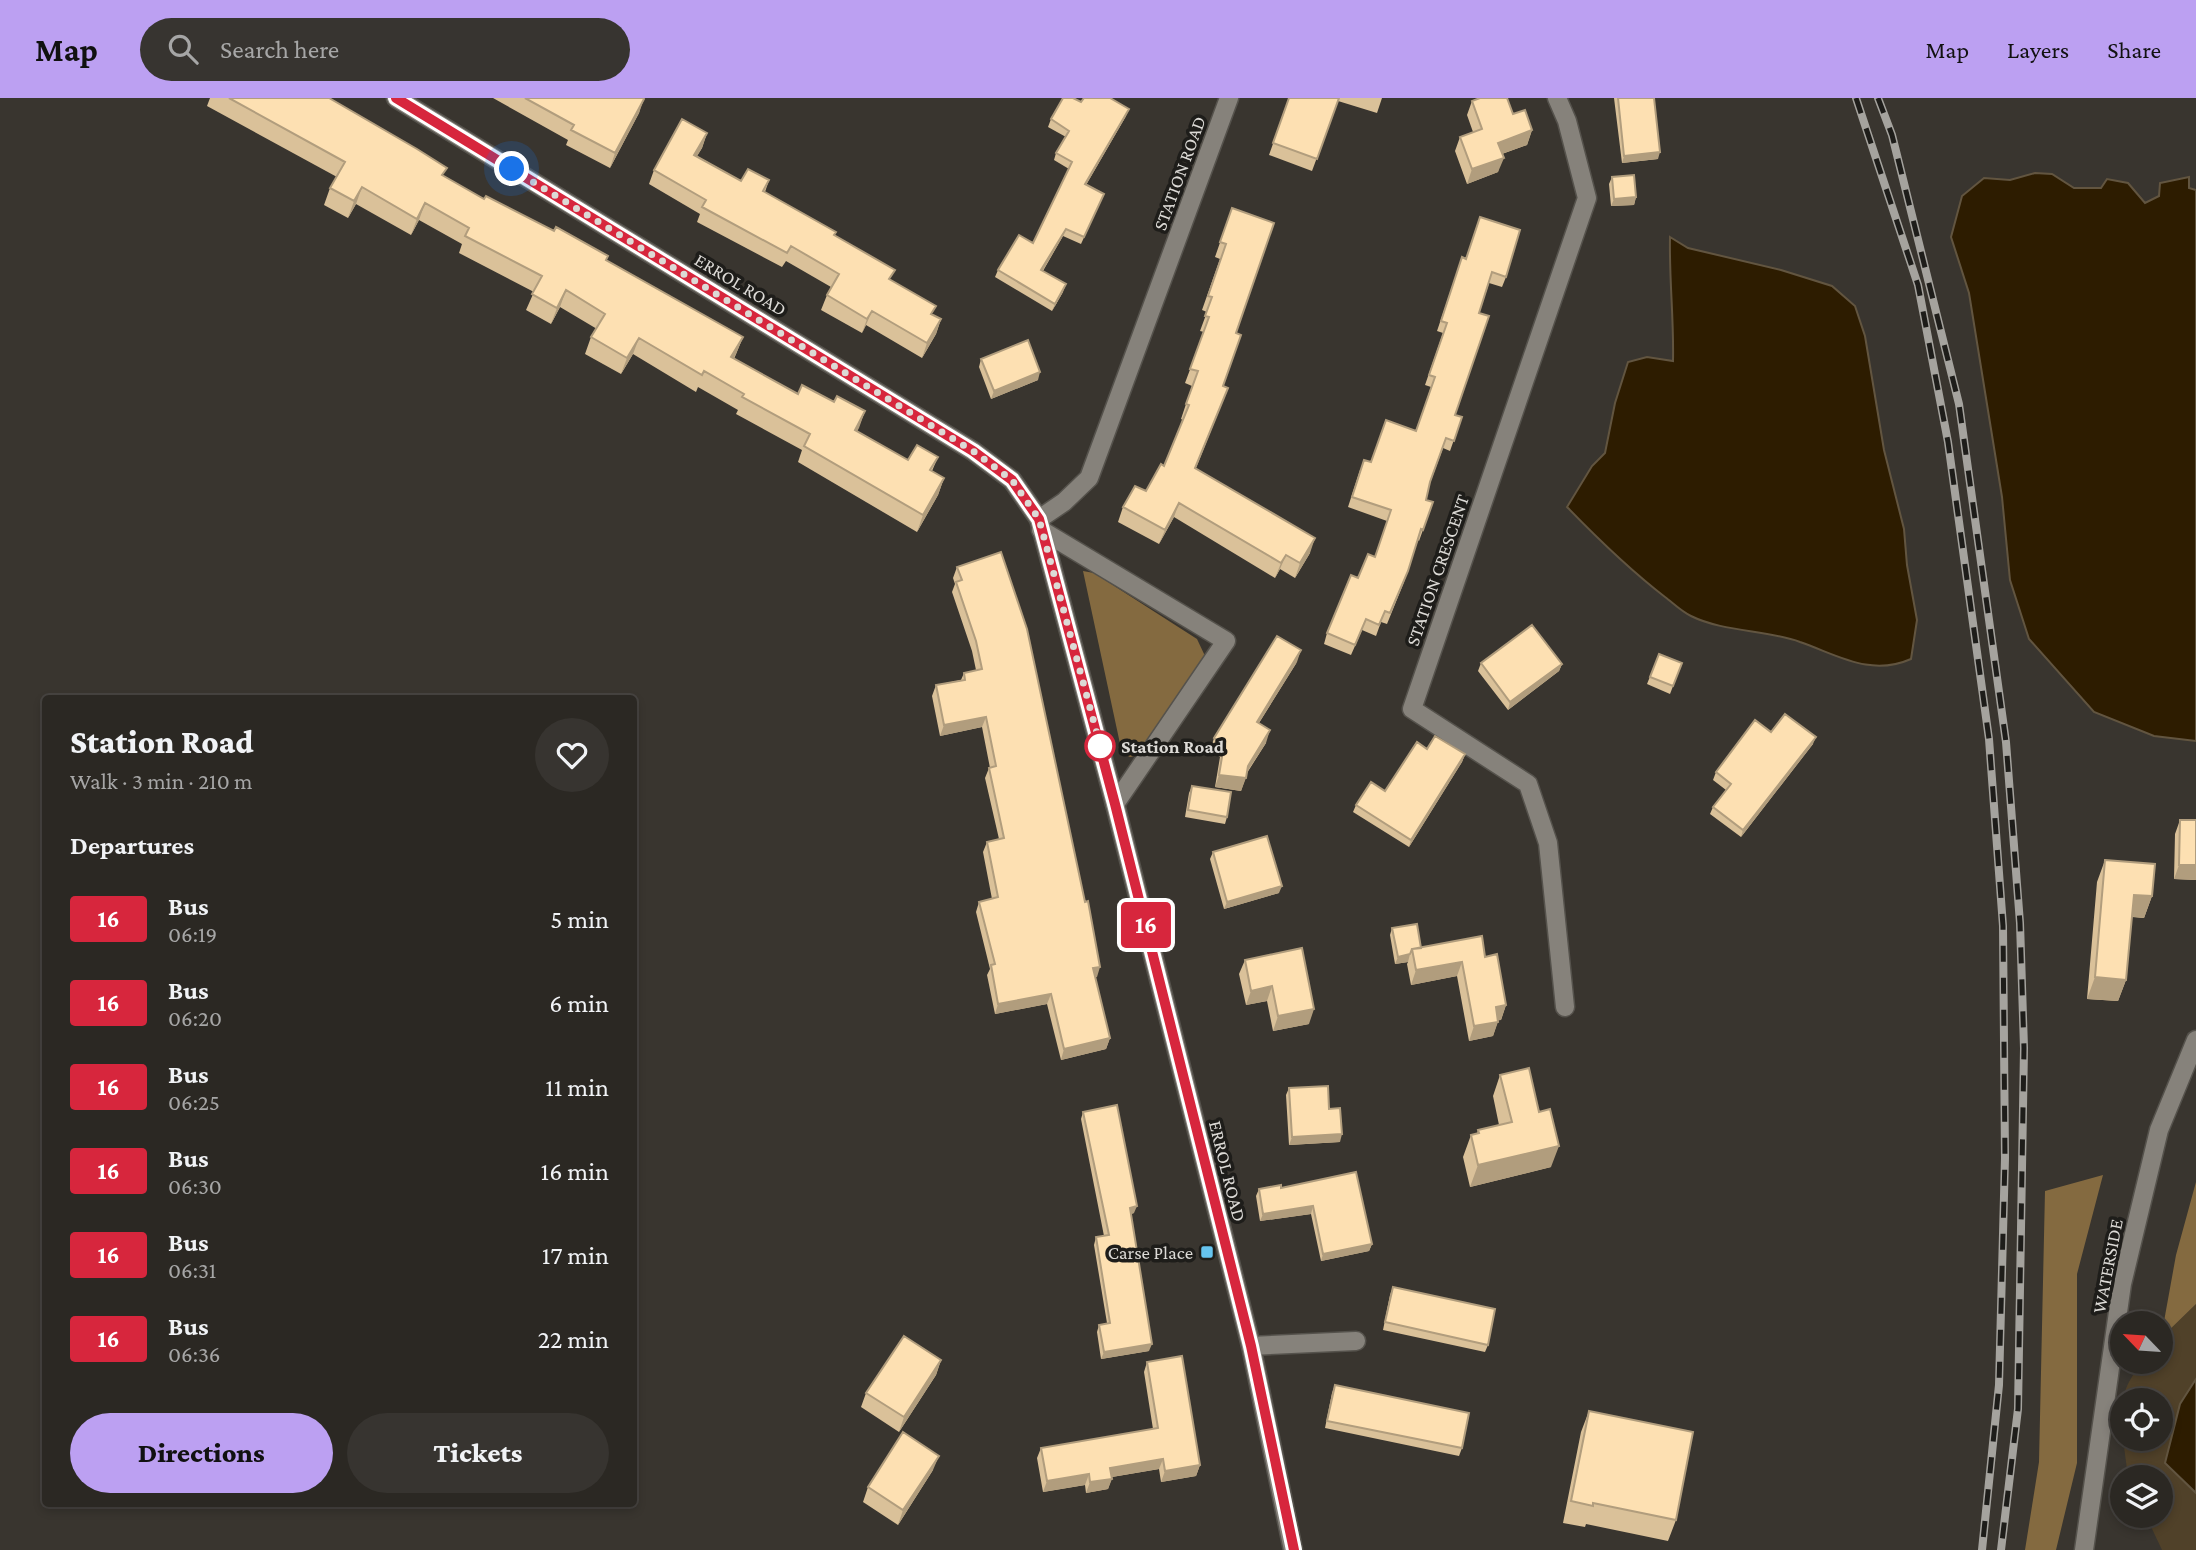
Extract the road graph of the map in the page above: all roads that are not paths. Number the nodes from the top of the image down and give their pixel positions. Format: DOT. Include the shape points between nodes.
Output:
graph roads {
  1 [pos="396,98"];
  2 [pos="1230,98"];
  3 [pos="1558,98"];
  4 [pos="1040,524"];
  5 [pos="1115,804"];
  6 [pos="1565,1007"];
  7 [pos="2196,1040"];
  8 [pos="1356,1341"];
  9 [pos="1251,1346"];
  10 [pos="1293,1550"];
  11 [pos="2084,1550"];
  1 -- 4 [label="street, ERROL ROAD" via="973,451 1012,480"];
  2 -- 4 [label="street, STATION ROAD" via="1089,478"];
  3 -- 6 [label="street, STATION CRESCENT" via="1587,198 1412,709 1528,784 1548,843"];
  4 -- 5 [label="street, ERROL ROAD"];
  4 -- 5 [label="street, ERROL ROAD" via="1226,641"];
  5 -- 9 [label="street, ERROL ROAD"];
  7 -- 11 [label="street, WATERSIDE" via="2159,1130 2122,1284"];
  8 -- 9 [label="street"];
  9 -- 10 [label="street, ERROL ROAD"];
}
